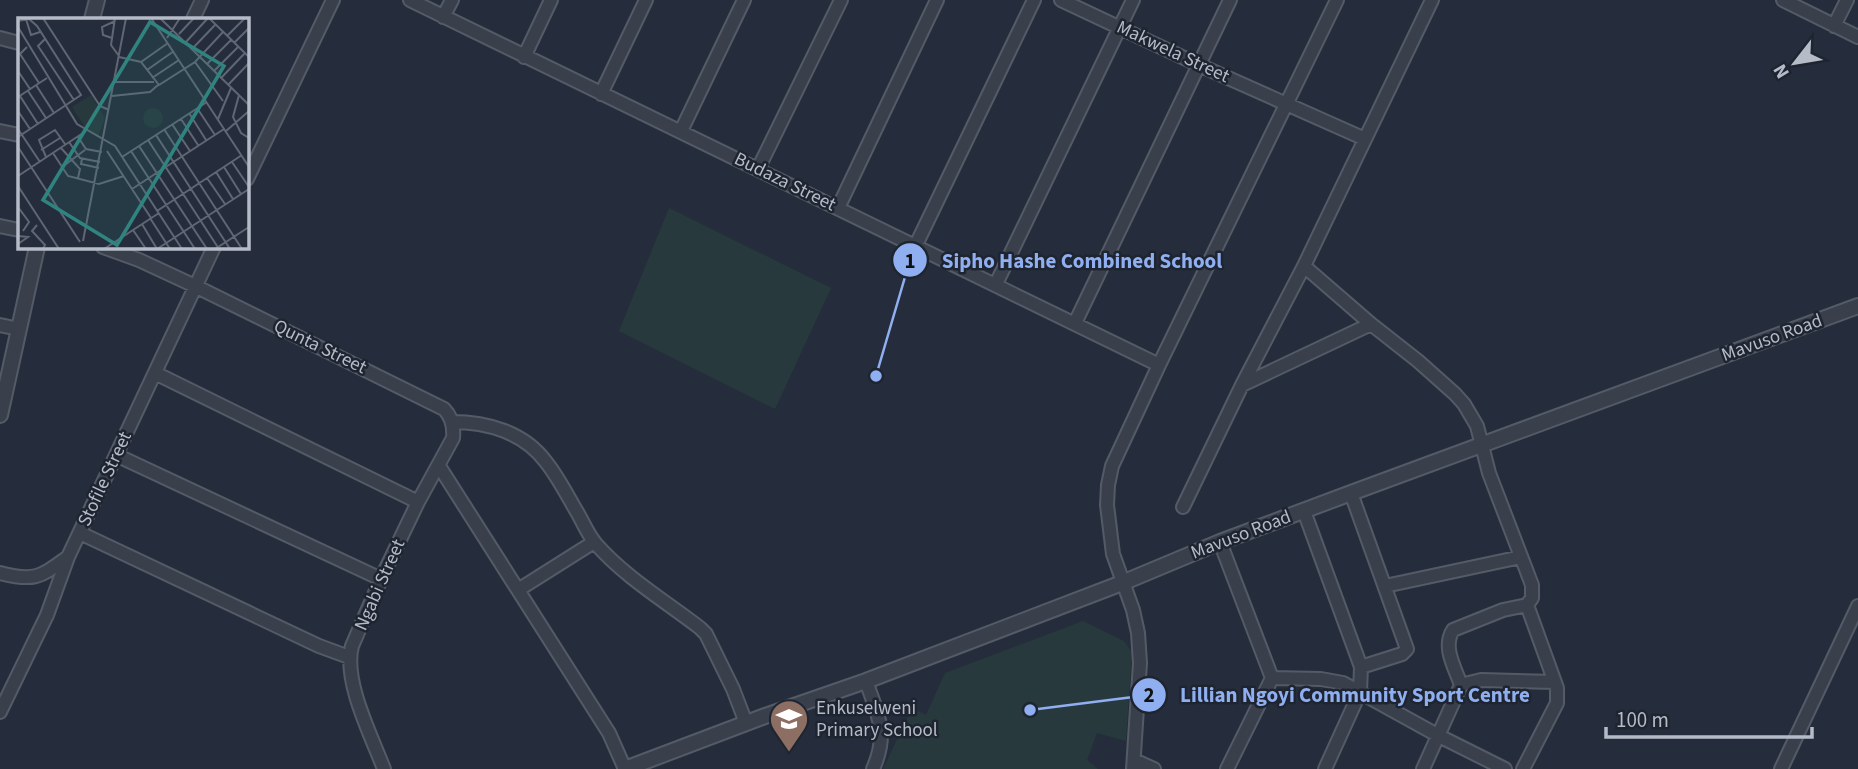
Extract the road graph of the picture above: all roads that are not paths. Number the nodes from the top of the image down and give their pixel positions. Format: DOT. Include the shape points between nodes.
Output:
graph roads {
  1 [pos="97,0"];
  2 [pos="202,0"];
  3 [pos="333,0"];
  4 [pos="410,0"];
  5 [pos="452,0"];
  6 [pos="551,0"];
  7 [pos="646,0"];
  8 [pos="744,0"];
  9 [pos="841,0"];
  10 [pos="937,0"];
  11 [pos="1034,0"];
  12 [pos="1061,0"];
  13 [pos="1133,0"];
  14 [pos="1230,0"];
  15 [pos="1337,0"];
  16 [pos="1432,0"];
  17 [pos="1783,0"];
  18 [pos="1847,0"];
  19 [pos="443,17"];
  20 [pos="92,18"];
  21 [pos="193,18"];
  22 [pos="1835,26"];
  23 [pos="1120,27"];
  24 [pos="1858,37"];
  25 [pos="0,38"];
  26 [pos="18,43"];
  27 [pos="524,57"];
  28 [pos="1199,65"];
  29 [pos="601,94"];
  30 [pos="1285,104"];
  31 [pos="0,131"];
  32 [pos="681,131"];
  33 [pos="18,135"];
  34 [pos="1365,139"];
  35 [pos="758,169"];
  36 [pos="248,177"];
  37 [pos="838,208"];
  38 [pos="0,226"];
  39 [pos="18,230"];
  40 [pos="915,247"];
  41 [pos="37,248"];
  42 [pos="106,248"];
  43 [pos="214,248"];
  44 [pos="1304,266"];
  45 [pos="996,284"];
  46 [pos="195,286"];
  47 [pos="1858,306"];
  48 [pos="1075,323"];
  49 [pos="1371,324"];
  50 [pos="0,325"];
  51 [pos="19,329"];
  52 [pos="1159,365"];
  53 [pos="155,373"];
  54 [pos="1242,384"];
  55 [pos="1,410"];
  56 [pos="452,422"];
  57 [pos="1482,446"];
  58 [pos="116,455"];
  59 [pos="439,466"];
  60 [pos="1351,493"];
  61 [pos="418,502"];
  62 [pos="1183,507"];
  63 [pos="1304,511"];
  64 [pos="80,533"];
  65 [pos="594,542"];
  66 [pos="1220,542"];
  67 [pos="68,557"];
  68 [pos="1521,557"];
  69 [pos="0,573"];
  70 [pos="381,579"];
  71 [pos="1122,583"];
  72 [pos="1385,586"];
  73 [pos="518,590"];
  74 [pos="1527,605"];
  75 [pos="1858,606"];
  76 [pos="349,657"];
  77 [pos="1362,667"];
  78 [pos="1272,678"];
  79 [pos="866,681"];
  80 [pos="1555,682"];
  81 [pos="1461,685"];
  82 [pos="1360,692"];
  83 [pos="0,712"];
  84 [pos="746,723"];
  85 [pos="1439,736"];
  86 [pos="1133,765"];
  87 [pos="384,769"];
  88 [pos="625,769"];
  89 [pos="873,769"];
  90 [pos="1154,769"];
  91 [pos="1227,769"];
  92 [pos="1325,769"];
  93 [pos="1423,769"];
  94 [pos="1505,769"];
  95 [pos="1523,769"];
  96 [pos="1781,769"];
  1 -- 20 [label="street"];
  2 -- 21 [label="street"];
  3 -- 36 [label="street"];
  4 -- 19 [label="street, Budaza Street"];
  5 -- 19 [label="street"];
  6 -- 27 [label="street"];
  7 -- 29 [label="street"];
  8 -- 32 [label="street"];
  9 -- 35 [label="street"];
  10 -- 37 [label="street"];
  11 -- 40 [label="street"];
  12 -- 23 [label="street, Makwela Street"];
  13 -- 23 [label="street"];
  14 -- 28 [label="street"];
  15 -- 30 [label="street"];
  16 -- 34 [label="street"];
  17 -- 22 [label="street"];
  18 -- 22 [label="street"];
  19 -- 27 [label="street, Budaza Street"];
  22 -- 24 [label="street"];
  23 -- 28 [label="street, Makwela Street"];
  23 -- 45 [label="street"];
  25 -- 26 [label="street"];
  27 -- 29 [label="street, Budaza Street"];
  28 -- 30 [label="street, Makwela Street"];
  28 -- 48 [label="street"];
  29 -- 32 [label="street, Budaza Street"];
  30 -- 34 [label="street, Makwela Street"];
  30 -- 52 [label="street"];
  31 -- 33 [label="street"];
  32 -- 35 [label="street, Budaza Street"];
  34 -- 44 [label="street"];
  35 -- 37 [label="street, Budaza Street"];
  37 -- 40 [label="street, Budaza Street"];
  38 -- 39 [label="street"];
  40 -- 45 [label="street, Budaza Street"];
  41 -- 51 [label="street"];
  42 -- 46 [label="street, Qunta Street"];
  43 -- 46 [label="street, Stofile Street"];
  44 -- 49 [label="street"];
  44 -- 54 [label="street"];
  45 -- 48 [label="street, Budaza Street"];
  46 -- 53 [label="street, Stofile Street"];
  46 -- 56 [label="street, Qunta Street" via="444,408"];
  47 -- 57 [label="street, Mavuso Road"];
  48 -- 52 [label="street, Budaza Street"];
  49 -- 54 [label="street"];
  49 -- 57 [label="street" via="1455,394 1473,417"];
  50 -- 51 [label="street"];
  51 -- 55 [label="street"];
  52 -- 71 [label="street" via="1112,466 1108,485 1109,530"];
  53 -- 58 [label="street, Stofile Street"];
  53 -- 61 [label="street"];
  54 -- 62 [label="street"];
  56 -- 59 [label="street, Ngabi Street" via="453,438"];
  56 -- 65 [label="street" via="487,424 533,447 547,462"];
  57 -- 60 [label="street, Mavuso Road"];
  57 -- 68 [label="street"];
  58 -- 64 [label="street, Stofile Street"];
  58 -- 70 [label="street"];
  59 -- 61 [label="street, Ngabi Street"];
  59 -- 73 [label="street"];
  60 -- 63 [label="street, Mavuso Road"];
  60 -- 72 [label="street"];
  61 -- 70 [label="street, Ngabi Street"];
  63 -- 66 [label="street, Mavuso Road"];
  63 -- 77 [label="street"];
  64 -- 67 [label="street, Stofile Street"];
  64 -- 76 [label="street"];
  65 -- 73 [label="street"];
  65 -- 84 [label="street" via="706,635"];
  66 -- 71 [label="street, Mavuso Road"];
  66 -- 78 [label="street"];
  67 -- 69 [label="street" via="38,577"];
  67 -- 83 [label="street, Stofile Street" via="47,615"];
  68 -- 72 [label="street"];
  68 -- 74 [label="street" via="1533,592"];
  70 -- 76 [label="street, Ngabi Street"];
  71 -- 79 [label="street, Mavuso Road"];
  71 -- 86 [label="street" via="1138,633 1140,663"];
  72 -- 77 [label="street" via="1407,649"];
  73 -- 88 [label="street" via="609,733"];
  74 -- 80 [label="street"];
  74 -- 81 [label="street" via="1453,630 1448,646"];
  75 -- 96 [label="street"];
  76 -- 87 [label="street" via="355,693"];
  77 -- 82 [label="street"];
  78 -- 82 [label="street" via="1333,680"];
  78 -- 91 [label="street"];
  79 -- 84 [label="street, Mavuso Road"];
  79 -- 89 [label="street" via="882,736"];
  80 -- 81 [label="street" via="1481,680"];
  80 -- 95 [label="street" via="1557,703"];
  81 -- 85 [label="street"];
  82 -- 85 [label="street"];
  82 -- 92 [label="street"];
  84 -- 88 [label="street, Mavuso Road"];
  85 -- 93 [label="street"];
  85 -- 94 [label="street"];
  86 -- 90 [label="street"];
}
